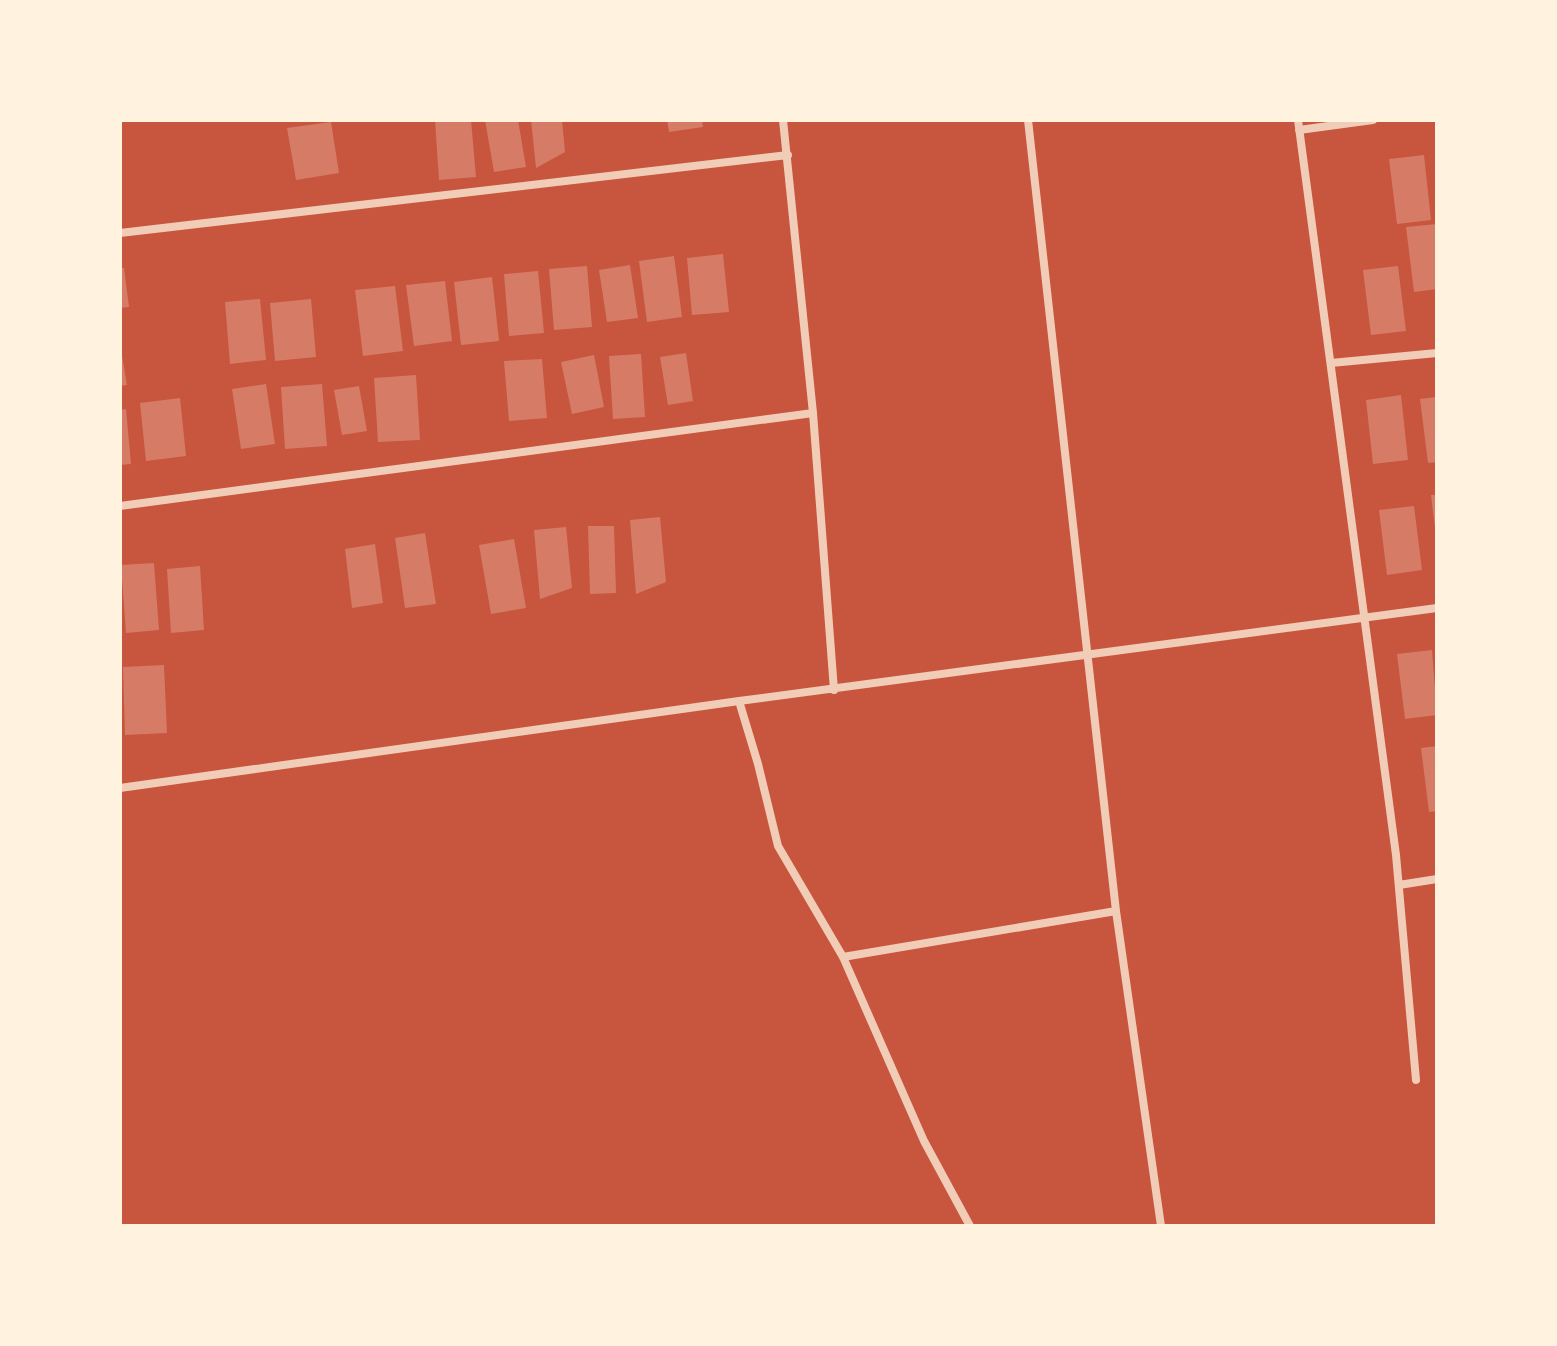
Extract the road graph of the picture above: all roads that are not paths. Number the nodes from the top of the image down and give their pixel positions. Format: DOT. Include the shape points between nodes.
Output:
graph roads {
  1 [pos="783,120"];
  2 [pos="1028,120"];
  3 [pos="1373,120"];
  4 [pos="1299,125"];
  5 [pos="788,155"];
  6 [pos="120,233"];
  7 [pos="1437,353"];
  8 [pos="1331,363"];
  9 [pos="813,413"];
  10 [pos="120,506"];
  11 [pos="1437,608"];
  12 [pos="1365,616"];
  13 [pos="1089,654"];
  14 [pos="834,690"];
  15 [pos="739,701"];
  16 [pos="120,788"];
  17 [pos="1437,879"];
  18 [pos="1399,885"];
  19 [pos="1116,911"];
  20 [pos="843,957"];
  21 [pos="1416,1080"];
  22 [pos="970,1226"];
  23 [pos="1161,1226"];
  1 -- 5 [label="street"];
  2 -- 13 [label="street"];
  3 -- 4 [label="street"];
  4 -- 8 [label="street"];
  5 -- 6 [label="street"];
  5 -- 9 [label="street"];
  7 -- 8 [label="street"];
  8 -- 12 [label="street"];
  9 -- 10 [label="street"];
  9 -- 14 [label="street"];
  11 -- 12 [label="street"];
  12 -- 13 [label="street"];
  12 -- 18 [label="street"];
  13 -- 14 [label="street"];
  13 -- 19 [label="street"];
  14 -- 15 [label="street"];
  15 -- 16 [label="street"];
  15 -- 20 [label="street" via="778,846"];
  17 -- 18 [label="street"];
  18 -- 21 [label="street"];
  19 -- 20 [label="street"];
  19 -- 23 [label="street"];
  20 -- 22 [label="street" via="924,1141"];
}
